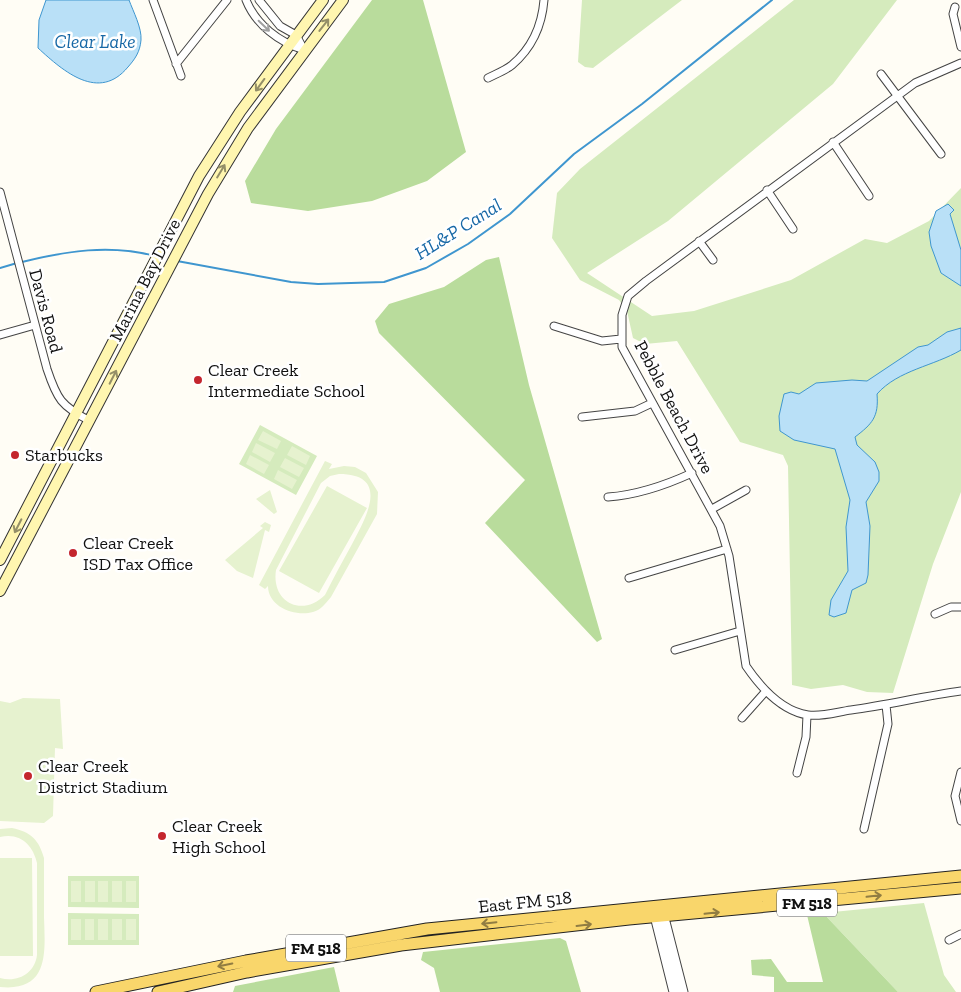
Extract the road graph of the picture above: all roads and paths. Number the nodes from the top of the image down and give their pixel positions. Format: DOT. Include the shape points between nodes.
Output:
graph roads {
  1 [pos="153,0"];
  2 [pos="227,0"];
  3 [pos="246,0"];
  4 [pos="259,0"];
  5 [pos="323,0"];
  6 [pos="343,0"];
  7 [pos="544,0"];
  8 [pos="955,7"];
  9 [pos="296,35"];
  10 [pos="289,45"];
  11 [pos="961,47"];
  12 [pos="304,50"];
  13 [pos="961,63"];
  14 [pos="176,64"];
  15 [pos="881,74"];
  16 [pos="181,76"];
  17 [pos="488,78"];
  18 [pos="897,96"];
  19 [pos="833,142"];
  20 [pos="941,154"];
  21 [pos="199,176"];
  22 [pos="767,190"];
  23 [pos="0,192"];
  24 [pos="208,194"];
  25 [pos="869,196"];
  26 [pos="793,229"];
  27 [pos="699,241"];
  28 [pos="713,260"];
  29 [pos="127,314"];
  30 [pos="142,321"];
  31 [pos="35,325"];
  32 [pos="554,326"];
  33 [pos="0,335"];
  34 [pos="621,339"];
  35 [pos="652,402"];
  36 [pos="77,414"];
  37 [pos="582,417"];
  38 [pos="90,421"];
  39 [pos="49,467"];
  40 [pos="61,473"];
  41 [pos="692,473"];
  42 [pos="746,490"];
  43 [pos="34,494"];
  44 [pos="608,497"];
  45 [pos="45,503"];
  46 [pos="712,509"];
  47 [pos="727,549"];
  48 [pos="2,554"];
  49 [pos="18,560"];
  50 [pos="629,578"];
  51 [pos="0,591"];
  52 [pos="961,607"];
  53 [pos="935,614"];
  54 [pos="740,631"];
  55 [pos="675,650"];
  56 [pos="766,691"];
  57 [pos="961,691"];
  58 [pos="886,704"];
  59 [pos="807,715"];
  60 [pos="742,718"];
  61 [pos="961,772"];
  62 [pos="797,773"];
  63 [pos="961,820"];
  64 [pos="864,828"];
  65 [pos="961,876"];
  66 [pos="961,888"];
  67 [pos="773,901"];
  68 [pos="658,912"];
  69 [pos="538,918"];
  70 [pos="427,930"];
  71 [pos="539,930"];
  72 [pos="961,934"];
  73 [pos="949,940"];
  74 [pos="428,942"];
  75 [pos="314,948"];
  76 [pos="315,960"];
  77 [pos="246,966"];
  78 [pos="155,979"];
  79 [pos="96,992"];
  80 [pos="158,992"];
  81 [pos="674,992"];
  82 [pos="683,992"];
  1 -- 14 [label="street"];
  2 -- 14 [label="street"];
  3 -- 10 [label="street, one-way" via="262,26"];
  4 -- 9 [label="street" via="280,26"];
  5 -- 9 [label="main road, Marina Bay Drive"];
  12 -- 6 [label="main road, Marina Bay Drive, one-way"];
  7 -- 17 [label="street" via="536,36 512,65"];
  8 -- 11 [label="street" via="953,14"];
  9 -- 10 [label="main road, Marina Bay Drive"];
  9 -- 12 [label="street"];
  10 -- 12 [label="street"];
  10 -- 21 [label="main road, Marina Bay Drive, one-way"];
  24 -- 12 [label="main road, Marina Bay Drive, one-way" via="248,128"];
  13 -- 18 [label="street, Pebble Beach Drive" via="915,83"];
  14 -- 16 [label="street"];
  15 -- 18 [label="street"];
  18 -- 19 [label="street, Pebble Beach Drive"];
  18 -- 20 [label="street"];
  19 -- 22 [label="street, Pebble Beach Drive"];
  19 -- 25 [label="street"];
  21 -- 24 [label="main road" via="206,180"];
  21 -- 29 [label="main road, Marina Bay Drive"];
  22 -- 26 [label="street"];
  22 -- 27 [label="street, Pebble Beach Drive"];
  23 -- 31 [label="street, Davis Road"];
  24 -- 30 [label="main road, Marina Bay Drive"];
  27 -- 28 [label="street"];
  27 -- 34 [label="street, Pebble Beach Drive" via="628,296 622,315"];
  29 -- 30 [label="main road"];
  29 -- 36 [label="main road, Marina Bay Drive"];
  38 -- 30 [label="main road, Marina Bay Drive, one-way"];
  31 -- 33 [label="street"];
  31 -- 36 [label="street, Davis Road" via="57,396"];
  32 -- 34 [label="street" via="602,341"];
  34 -- 35 [label="street, Pebble Beach Drive" via="622,347"];
  35 -- 37 [label="street" via="635,412"];
  35 -- 41 [label="street, Pebble Beach Drive"];
  36 -- 38 [label="street, Davis Road"];
  36 -- 39 [label="main road, Marina Bay Drive"];
  38 -- 40 [label="main road, Marina Bay Drive"];
  39 -- 40 [label="main road"];
  39 -- 43 [label="main road, Marina Bay Drive"];
  40 -- 45 [label="main road, Marina Bay Drive"];
  41 -- 44 [label="street" via="674,482"];
  41 -- 46 [label="street, Pebble Beach Drive"];
  42 -- 46 [label="street"];
  43 -- 45 [label="main road"];
  43 -- 48 [label="main road, Marina Bay Drive, one-way"];
  45 -- 49 [label="main road, Marina Bay Drive"];
  46 -- 47 [label="street, Pebble Beach Drive"];
  47 -- 50 [label="street"];
  47 -- 54 [label="street, Pebble Beach Drive"];
  48 -- 49 [label="street"];
  49 -- 51 [label="main road, Marina Bay Drive"];
  52 -- 53 [label="street" via="951,607"];
  54 -- 55 [label="street"];
  54 -- 56 [label="street, Pebble Beach Drive" via="746,666"];
  56 -- 59 [label="street, Pebble Beach Drive" via="788,708"];
  56 -- 60 [label="street"];
  57 -- 58 [label="street, Pebble Beach Drive"];
  58 -- 59 [label="street, Pebble Beach Drive"];
  58 -- 64 [label="street" via="888,724"];
  59 -- 62 [label="street" via="806,737"];
  61 -- 63 [label="street" via="955,796"];
  65 -- 67 [label="main road, East FM 518 / FM 518"];
  67 -- 66 [label="main road, East FM 518 / FM 518, one-way"];
  67 -- 68 [label="main road, East FM 518 / FM 518"];
  68 -- 69 [label="main road, East FM 518 / FM 518"];
  71 -- 68 [label="main road, East FM 518 / FM 518, one-way"];
  68 -- 81 [label="street"];
  68 -- 82 [label="street"];
  69 -- 70 [label="main road, East FM 518 / FM 518, one-way"];
  69 -- 71 [label="main road"];
  70 -- 74 [label="main road"];
  70 -- 75 [label="main road, East FM 518 / FM 518"];
  71 -- 74 [label="main road, East FM 518 / FM 518"];
  72 -- 73 [label="street"];
  74 -- 76 [label="main road, East FM 518 / FM 518"];
  75 -- 76 [label="main road"];
  75 -- 77 [label="main road, East FM 518 / FM 518"];
  76 -- 77 [label="main road, East FM 518 / FM 518"];
  77 -- 78 [label="main road, East FM 518 / FM 518, one-way"];
  77 -- 80 [label="main road, East FM 518 / FM 518"];
  78 -- 79 [label="main road, East FM 518 / FM 518"];
  78 -- 80 [label="main road"];
}
